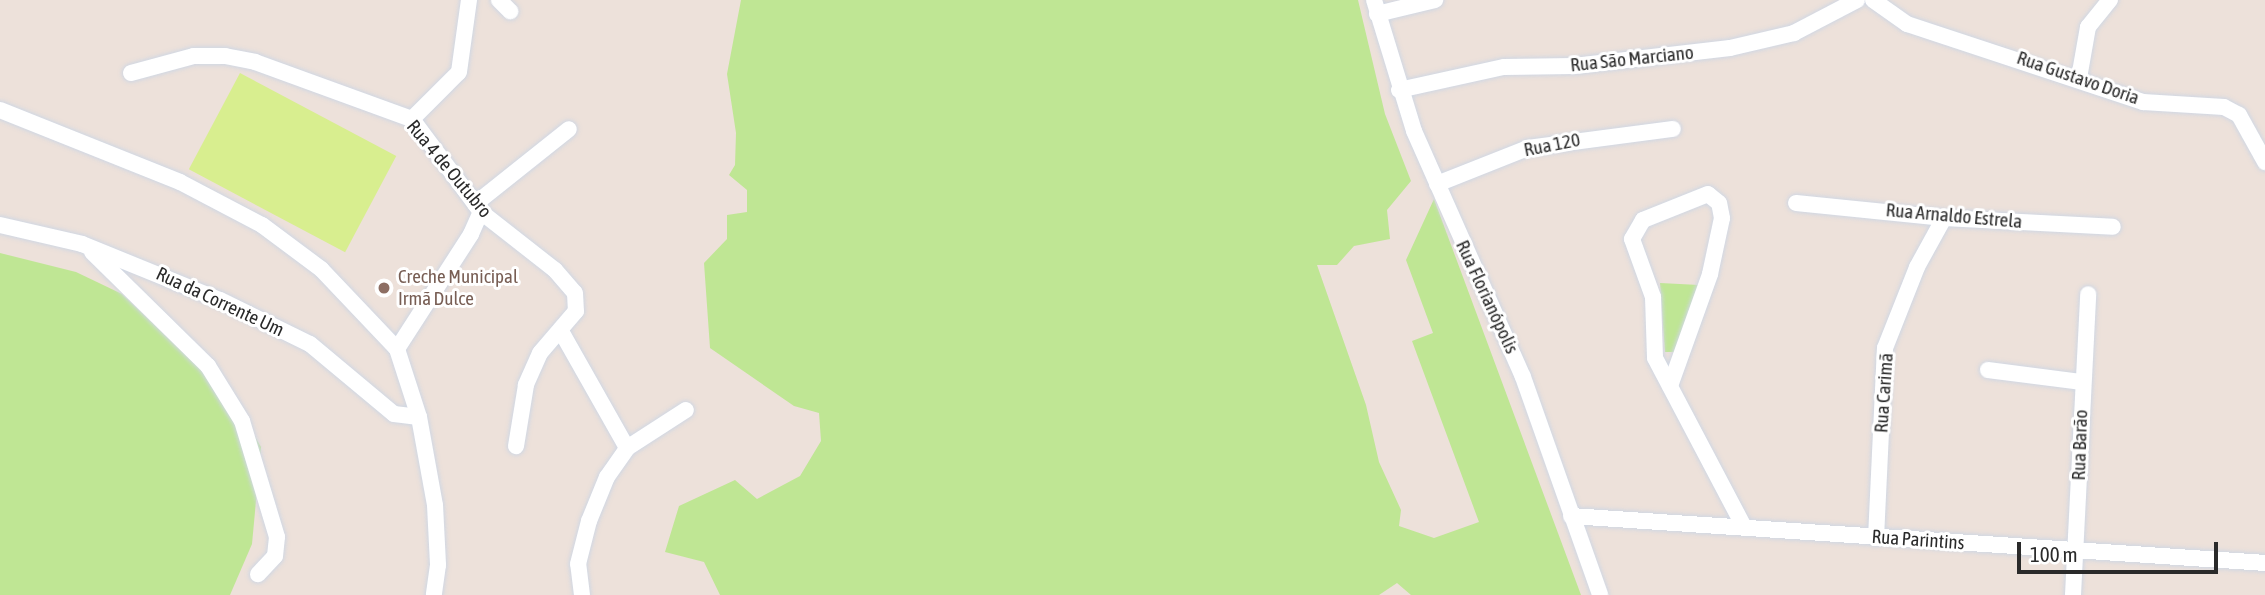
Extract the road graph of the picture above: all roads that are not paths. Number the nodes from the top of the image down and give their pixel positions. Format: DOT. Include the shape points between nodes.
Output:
graph roads {
  1 [pos="469,0"];
  2 [pos="1436,0"];
  3 [pos="1857,0"];
  4 [pos="1873,0"];
  5 [pos="2110,0"];
  6 [pos="1376,7"];
  7 [pos="131,73"];
  8 [pos="2079,78"];
  9 [pos="1399,90"];
  10 [pos="0,110"];
  11 [pos="412,119"];
  12 [pos="569,129"];
  13 [pos="1673,129"];
  14 [pos="2265,162"];
  15 [pos="1437,184"];
  16 [pos="1796,203"];
  17 [pos="478,208"];
  18 [pos="1944,218"];
  19 [pos="0,225"];
  20 [pos="2113,227"];
  21 [pos="82,244"];
  22 [pos="2088,294"];
  23 [pos="562,333"];
  24 [pos="397,349"];
  25 [pos="1988,370"];
  26 [pos="2082,382"];
  27 [pos="1670,386"];
  28 [pos="686,410"];
  29 [pos="419,417"];
  30 [pos="516,446"];
  31 [pos="627,448"];
  32 [pos="1571,516"];
  33 [pos="1743,525"];
  34 [pos="1876,538"];
  35 [pos="2077,550"];
  36 [pos="2265,563"];
  37 [pos="258,573"];
  38 [pos="434,595"];
  39 [pos="582,595"];
  40 [pos="1600,595"];
  41 [pos="2073,595"];
  1 -- 11 [label="street" via="460,72"];
  2 -- 6 [label="street"];
  3 -- 9 [label="street, Rua São Marciano" via="1794,33 1730,48 1574,66 1504,67"];
  4 -- 8 [label="street, Rua Gustavo Doria" via="1907,24"];
  5 -- 8 [label="street" via="2088,27"];
  6 -- 9 [label="street, Rua Florianópolis"];
  7 -- 11 [label="street, Rua 4 de Outubro" via="194,56 225,56"];
  8 -- 14 [label="street, Rua Gustavo Doria" via="2144,102 2224,107 2239,116"];
  9 -- 15 [label="street, Rua Florianópolis"];
  10 -- 24 [label="street" via="180,182 262,225 321,269"];
  11 -- 17 [label="street, Rua 4 de Outubro"];
  12 -- 17 [label="street"];
  13 -- 15 [label="street, Rua 120" via="1528,148"];
  15 -- 32 [label="street, Rua Florianópolis" via="1523,377"];
  16 -- 18 [label="street, Rua Arnaldo Estrela"];
  17 -- 23 [label="street, Rua 4 de Outubro" via="555,270 575,293 576,311"];
  17 -- 24 [label="street" via="468,241"];
  18 -- 20 [label="street, Rua Arnaldo Estrela"];
  18 -- 34 [label="street, Rua Carimã" via="1917,267 1885,348"];
  19 -- 21 [label="street, Rua da Corrente Um"];
  21 -- 29 [label="street, Rua da Corrente Um" via="220,300 310,344 387,409"];
  21 -- 37 [label="street" via="208,366 242,421 277,537 275,556"];
  22 -- 26 [label="street, Rua Barão"];
  23 -- 30 [label="street" via="540,353 526,385"];
  23 -- 31 [label="street"];
  24 -- 29 [label="street"];
  25 -- 26 [label="street"];
  26 -- 35 [label="street, Rua Barão"];
  27 -- 27 [label="street" via="1710,274 1722,218 1719,203 1707,194 1643,220 1632,239 1653,297 1655,358"];
  27 -- 33 [label="street"];
  28 -- 31 [label="street"];
  29 -- 38 [label="street" via="435,505 438,565"];
  31 -- 39 [label="street" via="607,477 589,521 578,564"];
  32 -- 33 [label="street, Rua Parintins"];
  32 -- 40 [label="street, Rua Florianópolis"];
  33 -- 34 [label="street, Rua Parintins"];
  34 -- 35 [label="street, Rua Parintins"];
  35 -- 36 [label="street, Rua Parintins"];
  35 -- 41 [label="street, Rua Barão"];
}
